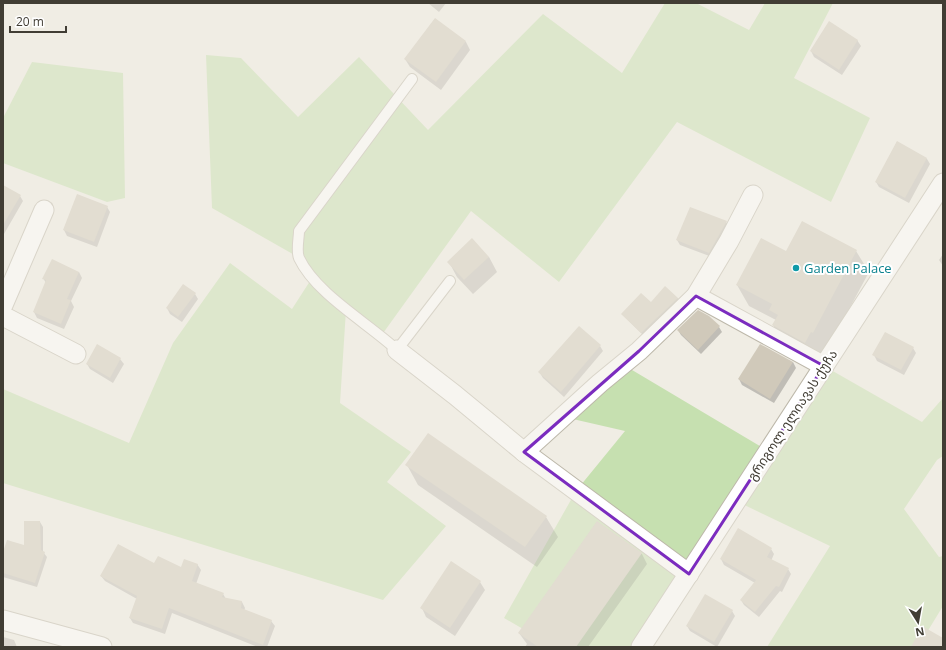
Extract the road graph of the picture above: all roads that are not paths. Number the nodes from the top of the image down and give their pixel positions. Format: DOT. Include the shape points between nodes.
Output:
graph roads {
  1 [pos="412,79"];
  2 [pos="943,183"];
  3 [pos="753,195"];
  4 [pos="44,210"];
  5 [pos="450,281"];
  6 [pos="696,296"];
  7 [pos="3,305"];
  8 [pos="3,316"];
  9 [pos="397,350"];
  10 [pos="76,354"];
  11 [pos="824,366"];
  12 [pos="524,452"];
  13 [pos="689,574"];
  14 [pos="3,620"];
  15 [pos="58,641"];
  16 [pos="102,647"];
  17 [pos="641,647"];
  1 -- 9 [label="lane" via="299,231 298,257 312,278"];
  2 -- 11 [label="street, გრიგოლ ელიავას ქუჩა"];
  3 -- 6 [label="street"];
  4 -- 7 [label="street"];
  5 -- 9 [label="lane"];
  6 -- 11 [label="street"];
  6 -- 12 [label="street" via="639,351"];
  8 -- 10 [label="street"];
  9 -- 12 [label="street"];
  11 -- 13 [label="street, გრიგოლ ელიავას ქუჩა"];
  12 -- 13 [label="street"];
  13 -- 17 [label="street, გრიგოლ ელიავას ქუჩა"];
  14 -- 15 [label="street"];
  15 -- 16 [label="street"];
}
